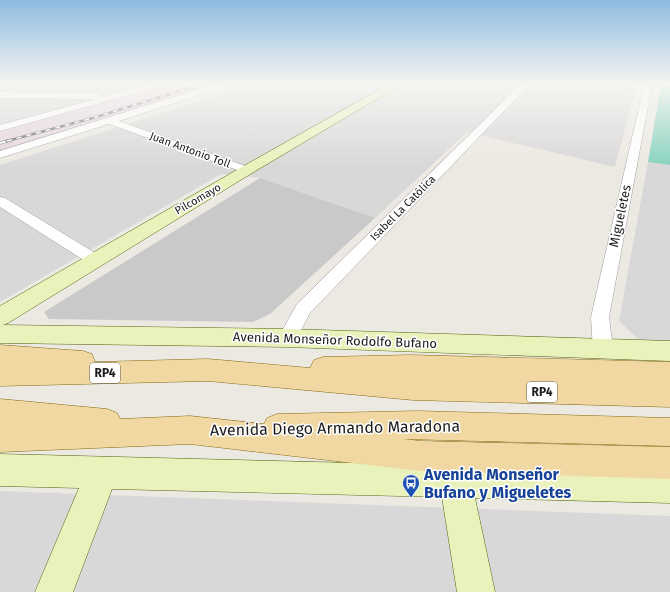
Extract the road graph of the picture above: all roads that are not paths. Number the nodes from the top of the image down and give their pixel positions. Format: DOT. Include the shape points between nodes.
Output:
graph roads {
  1 [pos="61,112"];
  2 [pos="140,112"];
  3 [pos="349,112"];
  4 [pos="499,112"];
  5 [pos="642,112"];
  6 [pos="111,121"];
  7 [pos="0,128"];
  8 [pos="0,155"];
  9 [pos="247,170"];
  10 [pos="0,201"];
  11 [pos="95,260"];
  12 [pos="0,317"];
  13 [pos="0,334"];
  14 [pos="287,338"];
  15 [pos="603,349"];
  16 [pos="670,351"];
  17 [pos="0,368"];
  18 [pos="208,370"];
  19 [pos="670,373"];
  20 [pos="670,395"];
  21 [pos="0,412"];
  22 [pos="190,430"];
  23 [pos="670,432"];
  24 [pos="0,438"];
  25 [pos="670,463"];
  26 [pos="0,470"];
  27 [pos="102,472"];
  28 [pos="456,482"];
  29 [pos="670,488"];
  30 [pos="54,592"];
  31 [pos="476,592"];
  1 -- 7 [label="street"];
  2 -- 6 [label="street"];
  3 -- 9 [label="street, Pilcomayo"];
  4 -- 14 [label="street, Isabel La Católica" via="303,309"];
  5 -- 15 [label="street, Migueletes" via="600,317"];
  6 -- 8 [label="street"];
  6 -- 9 [label="street, Juan Antonio Toll"];
  9 -- 11 [label="street, Pilcomayo"];
  10 -- 11 [label="street"];
  11 -- 12 [label="street, Pilcomayo"];
  13 -- 14 [label="street, Avenida Monseñor Rodolfo Bufano"];
  14 -- 15 [label="street, Avenida Monseñor Rodolfo Bufano"];
  15 -- 16 [label="street, Avenida Monseñor Rodolfo Bufano"];
  17 -- 18 [label="main road, RP4"];
  18 -- 19 [label="main road" via="411,366"];
  18 -- 20 [label="main road, RP4" via="413,388"];
  21 -- 22 [label="main road, Avenida Diego Armando Maradona"];
  22 -- 23 [label="main road, Avenida Diego Armando Maradona" via="418,425"];
  22 -- 24 [label="main road"];
  22 -- 25 [label="main road" via="421,456"];
  26 -- 27 [label="street"];
  27 -- 28 [label="street"];
  27 -- 30 [label="street"];
  28 -- 29 [label="street"];
  28 -- 31 [label="street"];
}
